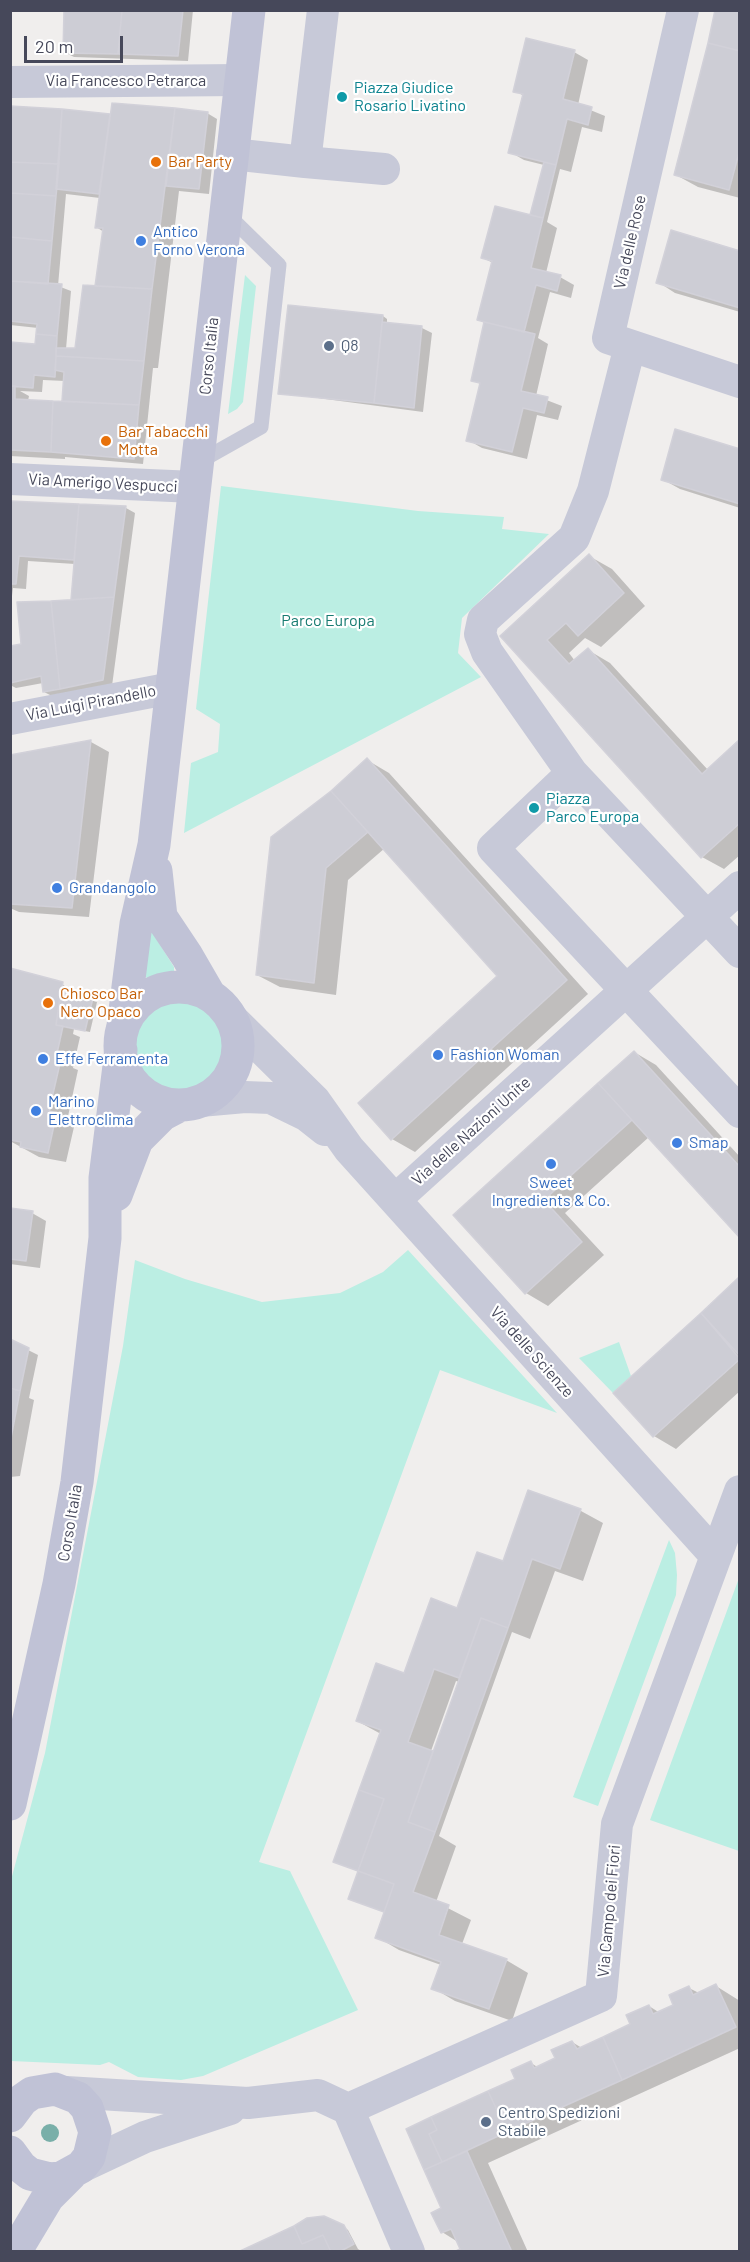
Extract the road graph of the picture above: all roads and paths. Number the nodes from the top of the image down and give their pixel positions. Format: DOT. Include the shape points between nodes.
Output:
graph roads {
  1 [pos="249,10"];
  2 [pos="323,10"];
  3 [pos="683,10"];
  4 [pos="241,80"];
  5 [pos="10,82"];
  6 [pos="232,154"];
  7 [pos="305,162"];
  8 [pos="384,169"];
  9 [pos="226,213"];
  10 [pos="630,346"];
  11 [pos="740,382"];
  12 [pos="196,475"];
  13 [pos="10,479"];
  14 [pos="172,688"];
  15 [pos="10,719"];
  16 [pos="572,773"];
  17 [pos="154,845"];
  18 [pos="736,891"];
  19 [pos="707,917"];
  20 [pos="740,952"];
  21 [pos="626,990"];
  22 [pos="208,994"];
  23 [pos="232,1019"];
  24 [pos="122,1038"];
  25 [pos="191,1103"];
  26 [pos="740,1112"];
  27 [pos="350,1149"];
  28 [pos="395,1200"];
  29 [pos="105,1238"];
  30 [pos="740,1491"];
  31 [pos="715,1555"];
  32 [pos="10,1804"];
  33 [pos="10,2079"];
  34 [pos="61,2091"];
  35 [pos="248,2103"];
  36 [pos="348,2109"];
  37 [pos="10,2116"];
  38 [pos="10,2152"];
  39 [pos="76,2171"];
  40 [pos="15,2252"];
  41 [pos="409,2252"];
  1 -- 4 [label="main road, Corso Italia"];
  2 -- 7 [label="street"];
  3 -- 10 [label="street, Via delle Rose" via="608,338"];
  4 -- 5 [label="street, Via Francesco Petrarca"];
  4 -- 6 [label="main road, Corso Italia"];
  6 -- 7 [label="street"];
  6 -- 9 [label="main road, Corso Italia"];
  7 -- 8 [label="street"];
  9 -- 12 [label="main road, Corso Italia"];
  9 -- 12 [label="lane" via="279,265 277,288 261,427"];
  10 -- 11 [label="street, Via delle Rose"];
  10 -- 16 [label="street" via="593,491 574,538 483,620 480,634 487,652"];
  12 -- 13 [label="street, Via Amerigo Vespucci"];
  12 -- 14 [label="main road, Corso Italia"];
  14 -- 15 [label="street, Via Luigi Pirandello"];
  14 -- 17 [label="main road, Corso Italia"];
  16 -- 19 [label="street"];
  16 -- 21 [label="street" via="493,848"];
  17 -- 22 [label="main road" via="161,917"];
  17 -- 24 [label="main road" via="136,924"];
  18 -- 19 [label="street, Via delle Nazioni Unite"];
  19 -- 20 [label="street"];
  19 -- 21 [label="street, Via delle Nazioni Unite"];
  21 -- 26 [label="street"];
  21 -- 28 [label="street, Via delle Nazioni Unite"];
  22 -- 23 [label="main road"];
  22 -- 24 [label="main road" via="175,986 158,990 137,1005"];
  23 -- 25 [label="main road" via="238,1035 234,1067 220,1088"];
  23 -- 27 [label="street" via="315,1101"];
  24 -- 25 [label="main road" via="123,1065 140,1090 152,1098"];
  24 -- 29 [label="main road" via="105,1178"];
  25 -- 27 [label="street" via="270,1098 306,1115"];
  25 -- 29 [label="main road" via="162,1116 137,1140 120,1180"];
  27 -- 28 [label="street, Via delle Scienze"];
  28 -- 31 [label="street, Via delle Scienze"];
  29 -- 32 [label="main road, Corso Italia" via="75,1494"];
  30 -- 31 [label="street"];
  31 -- 36 [label="street, Via Campo dei Fiori" via="617,1824 601,1996"];
  33 -- 34 [label="main road"];
  34 -- 35 [label="street"];
  34 -- 37 [label="main road" via="32,2093"];
  34 -- 39 [label="main road" via="87,2108 95,2132 94,2145"];
  35 -- 36 [label="street" via="318,2095"];
  35 -- 39 [label="street" via="145,2137"];
  36 -- 41 [label="street"];
  38 -- 39 [label="main road" via="21,2167 40,2177 61,2178"];
  39 -- 40 [label="main road" via="48,2197"];
}
